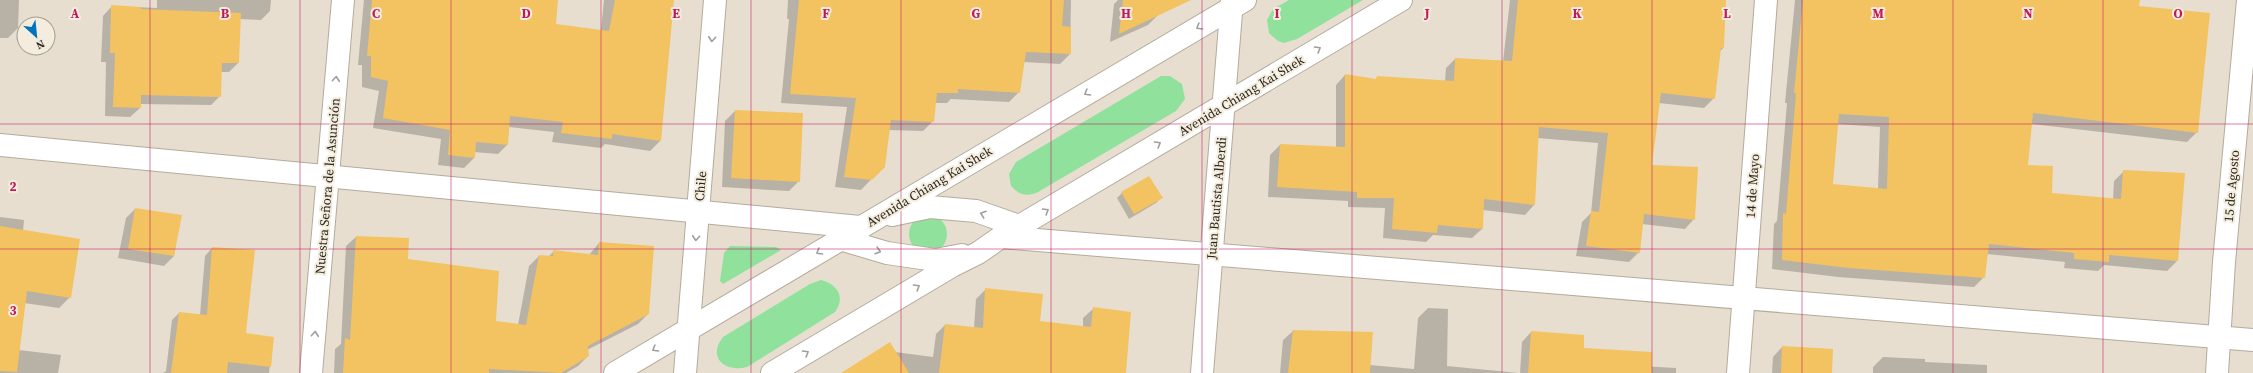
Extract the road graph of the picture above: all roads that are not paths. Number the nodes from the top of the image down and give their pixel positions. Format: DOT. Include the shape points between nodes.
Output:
graph roads {
  1 [pos="343,0"];
  2 [pos="715,0"];
  3 [pos="1400,0"];
  4 [pos="1766,0"];
  5 [pos="2248,0"];
  6 [pos="1236,3"];
  7 [pos="1224,105"];
  8 [pos="0,145"];
  9 [pos="328,176"];
  10 [pos="698,212"];
  11 [pos="868,222"];
  12 [pos="1019,226"];
  13 [pos="1000,237"];
  14 [pos="840,239"];
  15 [pos="978,253"];
  16 [pos="1212,255"];
  17 [pos="1744,298"];
  18 [pos="688,328"];
  19 [pos="2220,337"];
  20 [pos="2253,340"];
  21 [pos="311,373"];
  22 [pos="615,373"];
  23 [pos="685,373"];
  24 [pos="772,373"];
  25 [pos="1202,373"];
  26 [pos="1738,373"];
  27 [pos="2217,373"];
  9 -- 1 [label="street, Nuestra Señora de la Asunción, one-way"];
  2 -- 10 [label="street, Chile, one-way"];
  7 -- 3 [label="street, Avenida Chiang Kai Shek, one-way"];
  4 -- 17 [label="street, 14 de Mayo"];
  5 -- 19 [label="street, 15 de Agosto" via="2224,262"];
  6 -- 7 [label="street, Juan Bautista Alberdi"];
  6 -- 11 [label="street, Avenida Chiang Kai Shek, one-way"];
  12 -- 7 [label="street, Avenida Chiang Kai Shek, one-way"];
  7 -- 16 [label="street, Juan Bautista Alberdi"];
  8 -- 9 [label="street"];
  9 -- 10 [label="street"];
  21 -- 9 [label="street, Nuestra Señora de la Asunción, one-way"];
  10 -- 11 [label="street"];
  10 -- 18 [label="street, Chile, one-way"];
  12 -- 11 [label="street, one-way" via="976,211 930,207"];
  11 -- 14 [label="street, Avenida Chiang Kai Shek"];
  12 -- 13 [label="street, Avenida Chiang Kai Shek"];
  13 -- 15 [label="street, Avenida Chiang Kai Shek"];
  13 -- 16 [label="street"];
  14 -- 15 [label="street, one-way" via="887,254 935,260"];
  14 -- 18 [label="street, Avenida Chiang Kai Shek, one-way"];
  24 -- 15 [label="street, Avenida Chiang Kai Shek, one-way"];
  16 -- 17 [label="street"];
  16 -- 25 [label="street, Juan Bautista Alberdi"];
  17 -- 19 [label="street"];
  17 -- 26 [label="street, 14 de Mayo"];
  18 -- 22 [label="street, Avenida Chiang Kai Shek, one-way"];
  18 -- 23 [label="street, Chile"];
  19 -- 20 [label="street"];
  19 -- 27 [label="street, 15 de Agosto"];
}
